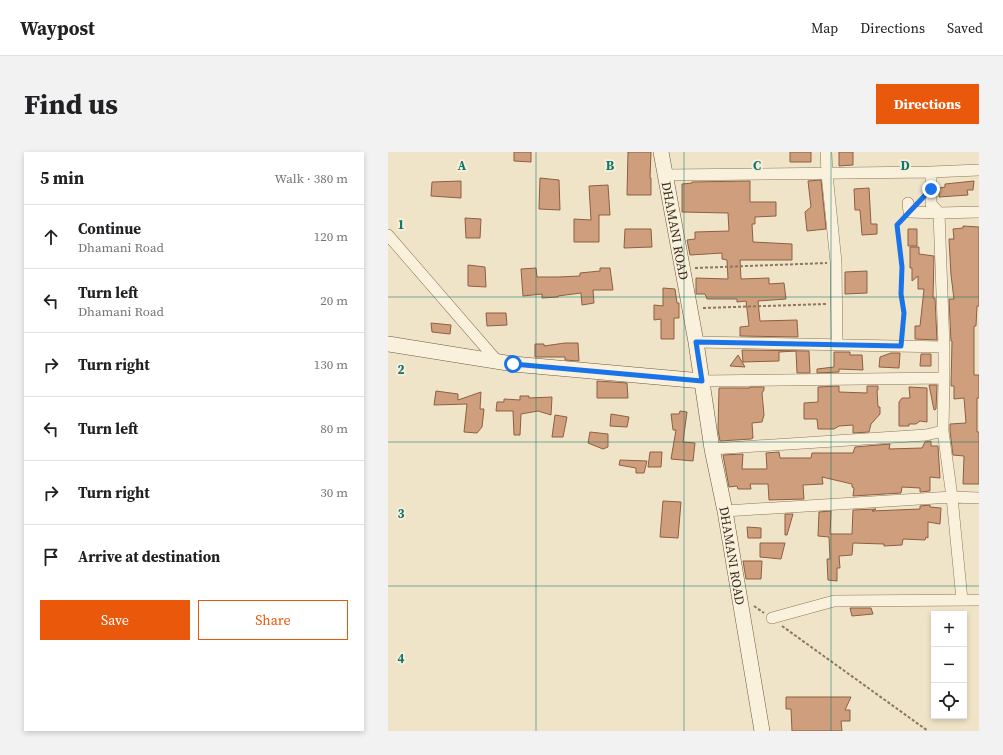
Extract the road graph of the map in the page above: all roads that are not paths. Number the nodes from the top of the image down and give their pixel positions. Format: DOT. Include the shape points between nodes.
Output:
graph roads {
  1 [pos="661,152"];
  2 [pos="826,152"];
  3 [pos="979,170"];
  4 [pos="932,172"];
  5 [pos="827,174"];
  6 [pos="665,175"];
  7 [pos="909,208"];
  8 [pos="979,212"];
  9 [pos="939,213"];
  10 [pos="388,235"];
  11 [pos="696,342"];
  12 [pos="388,344"];
  13 [pos="837,345"];
  14 [pos="944,347"];
  15 [pos="498,362"];
  16 [pos="944,378"];
  17 [pos="702,381"];
  18 [pos="943,431"];
  19 [pos="712,448"];
  20 [pos="952,497"];
  21 [pos="979,498"];
  22 [pos="725,511"];
  23 [pos="962,600"];
  24 [pos="979,600"];
  25 [pos="772,618"];
  26 [pos="762,731"];
  1 -- 6 [label="main road, DHAMANI ROAD"];
  2 -- 5 [label="street"];
  3 -- 4 [label="street"];
  4 -- 5 [label="street"];
  4 -- 9 [label="street" via="931,204"];
  5 -- 6 [label="street"];
  5 -- 13 [label="street" via="836,262"];
  6 -- 11 [label="main road, DHAMANI ROAD"];
  7 -- 9 [label="street"];
  8 -- 9 [label="street"];
  9 -- 14 [label="street"];
  10 -- 15 [label="street"];
  11 -- 13 [label="street"];
  11 -- 17 [label="main road, DHAMANI ROAD"];
  12 -- 15 [label="main road"];
  13 -- 14 [label="street"];
  14 -- 16 [label="street"];
  15 -- 17 [label="main road"];
  16 -- 17 [label="street"];
  16 -- 18 [label="street"];
  17 -- 19 [label="main road, DHAMANI ROAD"];
  18 -- 19 [label="street" via="926,435"];
  18 -- 20 [label="street"];
  19 -- 22 [label="main road, DHAMANI ROAD"];
  20 -- 21 [label="street"];
  20 -- 22 [label="street"];
  20 -- 23 [label="street"];
  22 -- 26 [label="main road, DHAMANI ROAD"];
  23 -- 24 [label="street"];
  23 -- 25 [label="street" via="834,601"];
}
